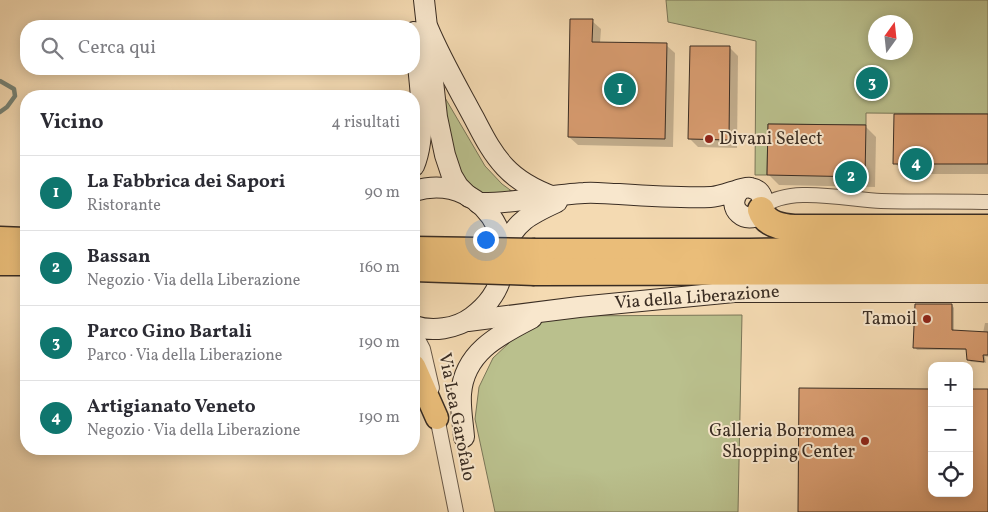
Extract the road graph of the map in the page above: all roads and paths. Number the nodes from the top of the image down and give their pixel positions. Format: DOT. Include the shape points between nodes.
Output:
graph roads {
  1 [pos="410,0"];
  2 [pos="424,0"];
  3 [pos="416,20"];
  4 [pos="420,20"];
  5 [pos="420,32"];
  6 [pos="420,38"];
  7 [pos="420,74"];
  8 [pos="420,122"];
  9 [pos="420,190"];
  10 [pos="574,194"];
  11 [pos="815,195"];
  12 [pos="554,196"];
  13 [pos="473,200"];
  14 [pos="751,202"];
  15 [pos="988,202"];
  16 [pos="988,228"];
  17 [pos="20,231"];
  18 [pos="0,233"];
  19 [pos="0,240"];
  20 [pos="20,241"];
  21 [pos="504,249"];
  22 [pos="988,249"];
  23 [pos="420,251"];
  24 [pos="20,262"];
  25 [pos="535,262"];
  26 [pos="0,263"];
  27 [pos="20,268"];
  28 [pos="420,268"];
  29 [pos="988,271"];
  30 [pos="988,292"];
  31 [pos="544,311"];
  32 [pos="468,321"];
  33 [pos="420,327"];
  34 [pos="420,343"];
  35 [pos="420,380"];
  36 [pos="437,418"];
  37 [pos="464,438"];
  38 [pos="456,512"];
  1 -- 3 [label="main road"];
  2 -- 4 [label="main road"];
  5 -- 12 [label="main road" via="442,61 496,156 523,182"];
  6 -- 13 [label="main road" via="445,155 458,186"];
  7 -- 8 [label="main road"];
  9 -- 13 [label="main road" via="447,189"];
  10 -- 12 [label="main road"];
  10 -- 14 [label="main road" via="713,197"];
  10 -- 21 [label="main road" via="519,224"];
  11 -- 14 [label="street"];
  11 -- 14 [label="street" via="766,204"];
  11 -- 15 [label="street" via="881,201"];
  12 -- 13 [label="main road" via="507,203"];
  13 -- 21 [label="main road" via="492,219"];
  14 -- 16 [label="highway" via="769,221 794,228"];
  17 -- 18 [label="main road"];
  19 -- 20 [label="highway"];
  21 -- 32 [label="main road" via="503,274 498,289 483,309"];
  22 -- 25 [label="highway" via="749,252"];
  23 -- 25 [label="highway, bridge"];
  24 -- 26 [label="highway"];
  25 -- 28 [label="highway, bridge"];
  25 -- 29 [label="highway"];
  26 -- 27 [label="main road"];
  30 -- 31 [label="main road, Via della Liberazione" via="734,292"];
  31 -- 32 [label="main road, Via della Liberazione"];
  31 -- 37 [label="main road" via="497,336 470,365 461,395"];
  32 -- 33 [label="main road, Via della Liberazione" via="442,329"];
  34 -- 36 [label="street, Via Lea Garofalo"];
  35 -- 36 [label="main road"];
  36 -- 38 [label="street, Via Lea Garofalo"];
}
